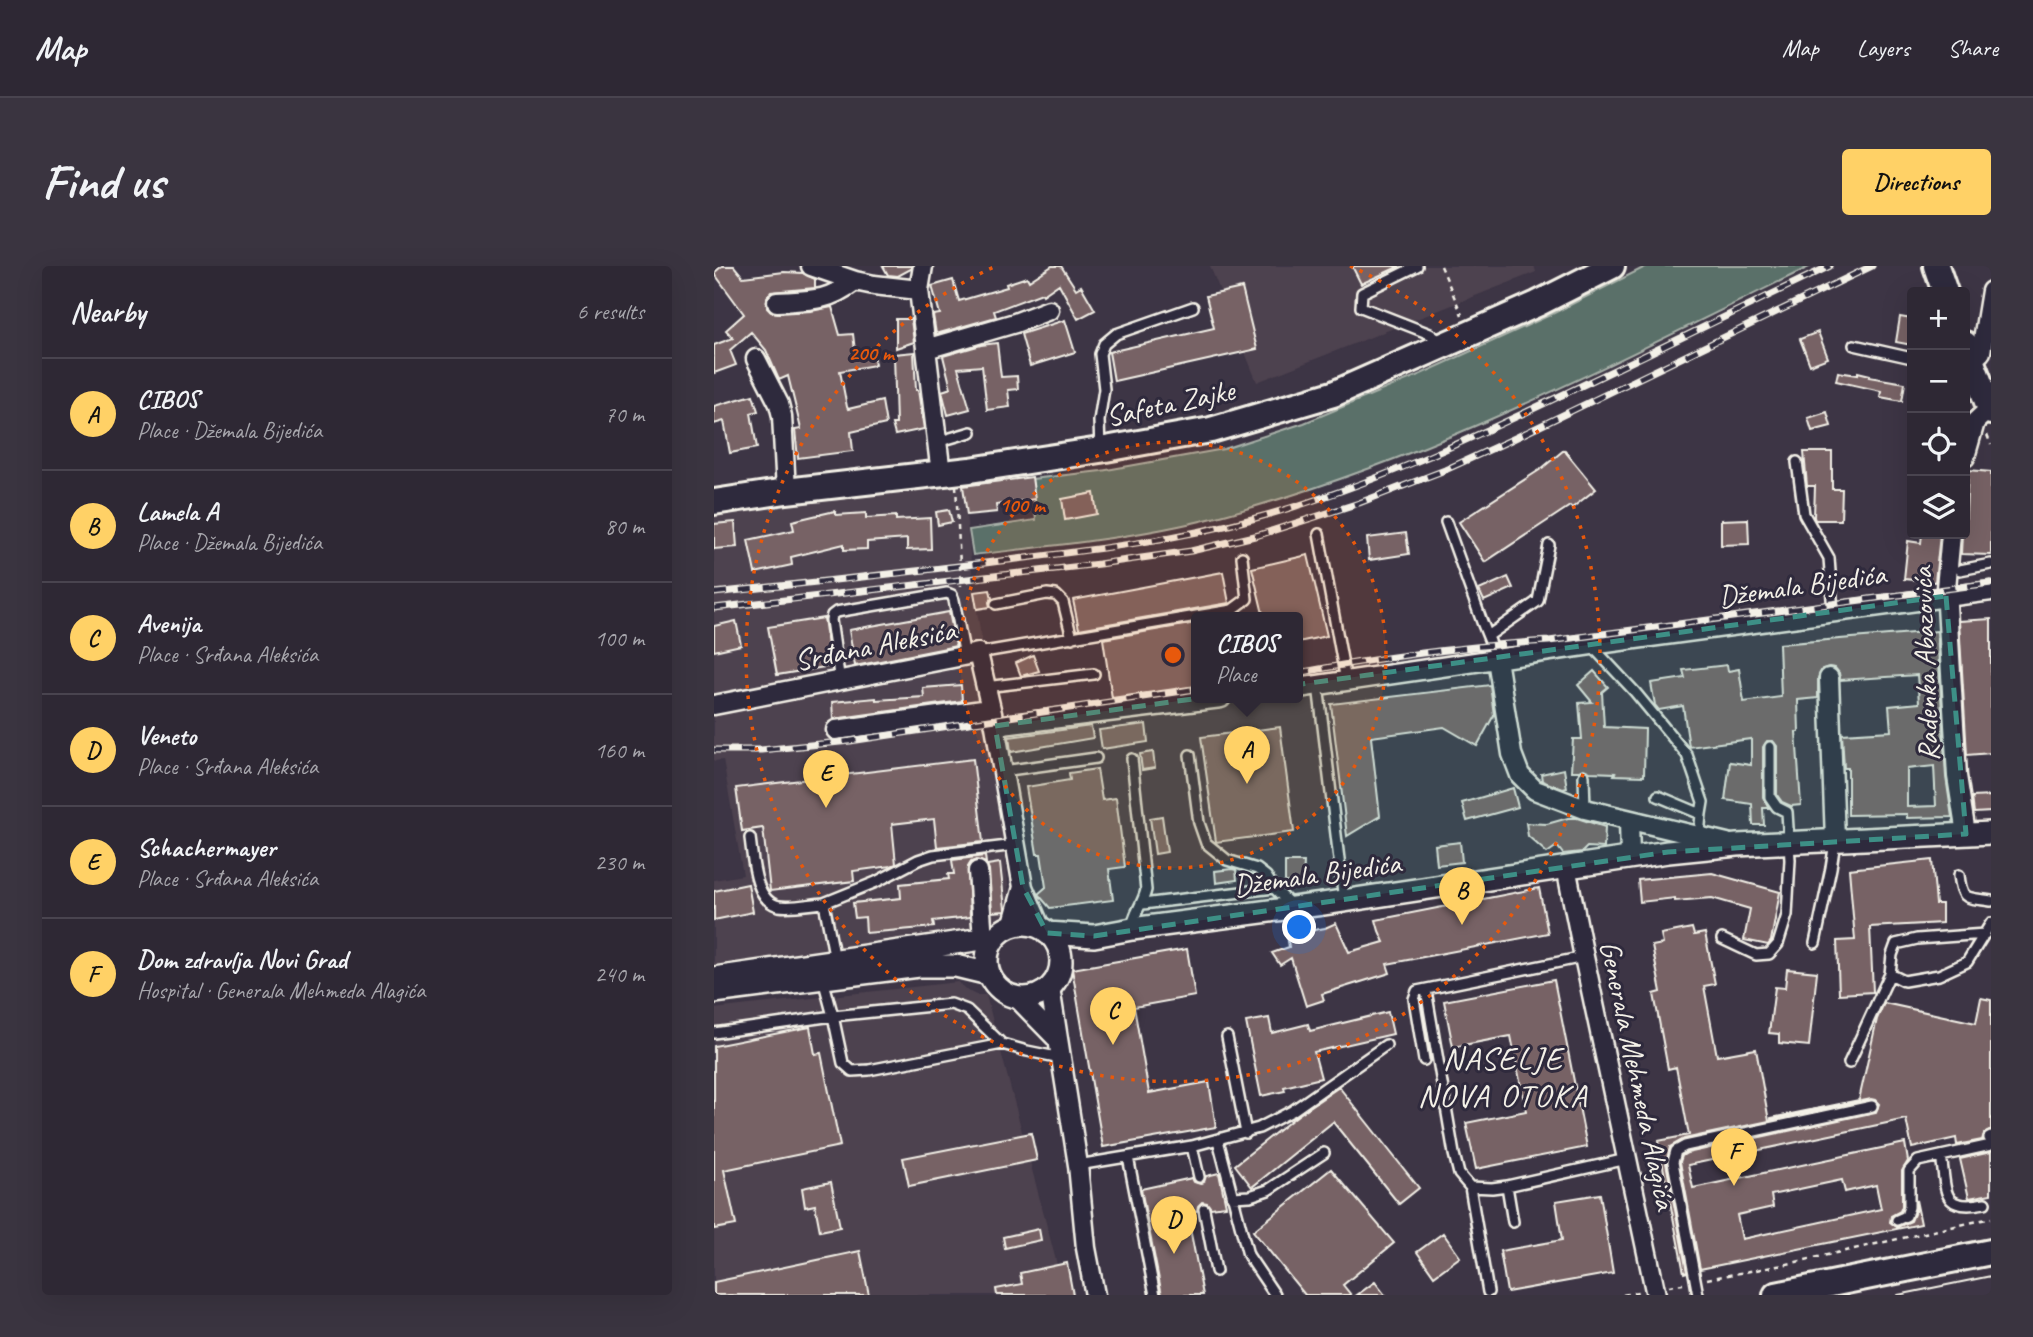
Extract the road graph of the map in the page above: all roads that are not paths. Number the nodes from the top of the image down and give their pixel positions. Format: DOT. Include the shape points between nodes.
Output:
graph roads {
  1 [pos="811,266"];
  2 [pos="923,266"];
  3 [pos="1417,266"];
  4 [pos="1612,266"];
  5 [pos="1936,266"];
  6 [pos="855,281"];
  7 [pos="1943,287"];
  8 [pos="919,290"];
  9 [pos="1991,291"];
  10 [pos="777,302"];
  11 [pos="1193,306"];
  12 [pos="1049,310"];
  13 [pos="1854,345"];
  14 [pos="1446,346"];
  15 [pos="926,349"];
  16 [pos="1970,355"];
  17 [pos="1907,357"];
  18 [pos="756,359"];
  19 [pos="1970,363"];
  20 [pos="1990,410"];
  21 [pos="971,432"];
  22 [pos="1970,440"];
  23 [pos="937,442"];
  24 [pos="1100,450"];
  25 [pos="1797,462"];
  26 [pos="949,479"];
  27 [pos="786,491"];
  28 [pos="714,502"];
  29 [pos="1446,523"];
  30 [pos="1318,534"];
  31 [pos="1951,539"];
  32 [pos="1549,545"];
  33 [pos="1242,557"];
  34 [pos="1991,564"];
  35 [pos="1960,570"];
  36 [pos="1991,591"];
  37 [pos="1946,596"];
  38 [pos="996,604"];
  39 [pos="1221,612"];
  40 [pos="1833,612"];
  41 [pos="1191,617"];
  42 [pos="1488,636"];
  43 [pos="1073,638"];
  44 [pos="1591,645"];
  45 [pos="971,655"];
  46 [pos="1497,659"];
  47 [pos="1094,674"];
  48 [pos="1829,678"];
  49 [pos="1346,681"];
  50 [pos="840,682"];
  51 [pos="1318,685"];
  52 [pos="985,687"];
  53 [pos="1303,687"];
  54 [pos="1191,701"];
  55 [pos="714,705"];
  56 [pos="993,718"];
  57 [pos="836,730"];
  58 [pos="1770,747"];
  59 [pos="1190,755"];
  60 [pos="1096,758"];
  61 [pos="1132,759"];
  62 [pos="1003,771"];
  63 [pos="1584,776"];
  64 [pos="1658,796"];
  65 [pos="1585,809"];
  66 [pos="1701,814"];
  67 [pos="1629,820"];
  68 [pos="1991,833"];
  69 [pos="1966,834"];
  70 [pos="1699,836"];
  71 [pos="750,838"];
  72 [pos="1835,840"];
  73 [pos="1788,843"];
  74 [pos="1016,845"];
  75 [pos="1737,845"];
  76 [pos="1630,857"];
  77 [pos="1566,867"];
  78 [pos="978,872"];
  79 [pos="1958,875"];
  80 [pos="1023,887"];
  81 [pos="1274,888"];
  82 [pos="1344,901"];
  83 [pos="1991,901"];
  84 [pos="824,902"];
  85 [pos="1143,904"];
  86 [pos="1293,907"];
  87 [pos="1991,923"];
  88 [pos="1132,929"];
  89 [pos="1044,931"];
  90 [pos="997,934"];
  91 [pos="1985,934"];
  92 [pos="1094,936"];
  93 [pos="1722,939"];
  94 [pos="1815,943"];
  95 [pos="1584,957"];
  96 [pos="835,960"];
  97 [pos="1060,966"];
  98 [pos="989,974"];
  99 [pos="1890,974"];
  100 [pos="714,978"];
  101 [pos="822,979"];
  102 [pos="1050,988"];
  103 [pos="1426,990"];
  104 [pos="714,992"];
  105 [pos="1016,997"];
  106 [pos="833,1016"];
  107 [pos="714,1033"];
  108 [pos="1227,1037"];
  109 [pos="1058,1040"];
  110 [pos="1003,1044"];
  111 [pos="1386,1045"];
  112 [pos="1061,1058"];
  113 [pos="1424,1060"];
  114 [pos="1849,1063"];
  115 [pos="1871,1106"];
  116 [pos="1247,1133"];
  117 [pos="1218,1140"];
  118 [pos="1990,1140"];
  119 [pos="1192,1146"];
  120 [pos="1324,1153"];
  121 [pos="1941,1156"];
  122 [pos="1128,1157"];
  123 [pos="1627,1159"];
  124 [pos="1078,1166"];
  125 [pos="1199,1177"];
  126 [pos="1470,1186"];
  127 [pos="1507,1186"];
  128 [pos="1232,1198"];
  129 [pos="1985,1203"];
  130 [pos="1204,1209"];
  131 [pos="1897,1220"];
  132 [pos="1513,1222"];
  133 [pos="1991,1252"];
  134 [pos="1216,1271"];
  135 [pos="1488,1292"];
  136 [pos="1655,1292"];
  137 [pos="1095,1295"];
  138 [pos="1155,1295"];
  139 [pos="1275,1295"];
  140 [pos="1698,1295"];
  141 [pos="1776,1295"];
  1 -- 6 [label="street"];
  2 -- 8 [label="street"];
  3 -- 14 [label="lane" via="1362,293 1361,306 1430,334"];
  4 -- 14 [label="main road, Safeta Zajke"];
  5 -- 7 [label="main road"];
  6 -- 8 [label="street"];
  6 -- 10 [label="street" via="819,300"];
  8 -- 15 [label="street"];
  9 -- 16 [label="street" via="1981,352"];
  11 -- 24 [label="lane" via="1116,334 1104,344 1100,354 1104,389"];
  12 -- 15 [label="street"];
  13 -- 17 [label="lane"];
  14 -- 24 [label="main road, Safeta Zajke" via="1334,394 1212,430"];
  15 -- 23 [label="street"];
  18 -- 27 [label="street" via="782,416"];
  19 -- 20 [label="main road"];
  20 -- 22 [label="street" via="1975,422"];
  21 -- 23 [label="lane"];
  23 -- 26 [label="street"];
  24 -- 26 [label="main road, Safeta Zajke"];
  25 -- 40 [label="lane" via="1801,507 1829,558"];
  26 -- 27 [label="main road, Safeta Zajke"];
  27 -- 28 [label="main road, Safeta Zajke"];
  29 -- 42 [label="lane"];
  30 -- 49 [label="lane"];
  31 -- 37 [label="street, Radenka Abazovića"];
  32 -- 42 [label="lane" via="1538,601"];
  33 -- 39 [label="lane" via="1247,599"];
  34 -- 35 [label="lane"];
  36 -- 37 [label="street, Džemala Bijedića"];
  37 -- 40 [label="street, Džemala Bijedića"];
  37 -- 69 [label="street, Radenka Abazovića" via="1957,776"];
  38 -- 43 [label="lane" via="1056,595 1063,602"];
  40 -- 44 [label="street, Džemala Bijedića"];
  41 -- 43 [label="lane"];
  42 -- 46 [label="lane"];
  43 -- 45 [label="lane"];
  44 -- 46 [label="street, Džemala Bijedića"];
  44 -- 66 [label="lane" via="1687,755 1703,802"];
  45 -- 50 [label="street, Srđana Aleksića"];
  45 -- 50 [label="lane" via="954,600 947,593 836,612 831,620"];
  45 -- 52 [label="street, Srđana Aleksića"];
  46 -- 49 [label="street, Džemala Bijedića"];
  46 -- 65 [label="street, Džemala Bijedića" via="1512,754 1520,775 1535,790"];
  47 -- 52 [label="lane"];
  48 -- 72 [label="street"];
  49 -- 51 [label="street, Džemala Bijedića"];
  50 -- 55 [label="street, Srđana Aleksića"];
  51 -- 53 [label="street, Džemala Bijedića"];
  51 -- 82 [label="lane"];
  52 -- 56 [label="street, Srđana Aleksića"];
  54 -- 56 [label="street"];
  56 -- 57 [label="street"];
  56 -- 62 [label="street, Srđana Aleksića"];
  58 -- 73 [label="lane" via="1770,797 1787,812"];
  59 -- 81 [label="lane" via="1206,843 1227,860 1257,869"];
  60 -- 62 [label="lane"];
  61 -- 85 [label="lane" via="1146,890"];
  62 -- 74 [label="street, Srđana Aleksića"];
  63 -- 65 [label="lane"];
  64 -- 66 [label="lane"];
  65 -- 67 [label="street, Džemala Bijedića"];
  66 -- 70 [label="lane"];
  67 -- 70 [label="street, Džemala Bijedića"];
  67 -- 76 [label="street"];
  68 -- 69 [label="street, Džemala Bijedića"];
  69 -- 72 [label="street, Džemala Bijedića"];
  70 -- 75 [label="street, Džemala Bijedića"];
  71 -- 84 [label="lane" via="760,892 768,902 780,906"];
  72 -- 73 [label="street, Džemala Bijedića"];
  72 -- 94 [label="lane"];
  73 -- 75 [label="street, Džemala Bijedića"];
  73 -- 93 [label="lane" via="1787,915 1778,944 1769,954 1756,955"];
  74 -- 80 [label="street, Srđana Aleksića"];
  74 -- 84 [label="lane" via="933,855"];
  75 -- 76 [label="street, Džemala Bijedića"];
  76 -- 77 [label="street, Džemala Bijedića"];
  77 -- 82 [label="street, Džemala Bijedića"];
  77 -- 95 [label="street, Generala Mehmeda Alagića"];
  78 -- 90 [label="street"];
  79 -- 83 [label="lane" via="1960,892"];
  80 -- 89 [label="street, Srđana Aleksića"];
  80 -- 90 [label="street, Srđana Aleksića"];
  81 -- 85 [label="lane"];
  81 -- 86 [label="lane"];
  82 -- 86 [label="street, Džemala Bijedića"];
  84 -- 96 [label="lane"];
  85 -- 88 [label="lane" via="1133,918"];
  86 -- 88 [label="street, Džemala Bijedića"];
  87 -- 91 [label="lane"];
  88 -- 92 [label="street, Džemala Bijedića"];
  89 -- 90 [label="street" via="1031,926"];
  89 -- 92 [label="street, Džemala Bijedića"];
  89 -- 97 [label="street" via="1057,946"];
  90 -- 96 [label="street"];
  90 -- 98 [label="street" via="988,955"];
  91 -- 99 [label="lane" via="1967,962 1940,975 1904,981"];
  91 -- 99 [label="lane" via="1896,944"];
  92 -- 97 [label="street"];
  95 -- 103 [label="lane"];
  95 -- 123 [label="street, Generala Mehmeda Alagića"];
  96 -- 100 [label="street"];
  97 -- 102 [label="street"];
  98 -- 101 [label="street" via="956,966 919,966"];
  98 -- 105 [label="street" via="1004,993"];
  99 -- 114 [label="lane"];
  101 -- 104 [label="street"];
  101 -- 106 [label="lane"];
  102 -- 105 [label="street" via="1040,995"];
  102 -- 109 [label="street"];
  103 -- 113 [label="lane" via="1417,991 1414,999"];
  103 -- 126 [label="lane" via="1454,1154 1459,1174"];
  105 -- 109 [label="street"];
  106 -- 107 [label="lane"];
  106 -- 110 [label="lane" via="951,1004 967,1010"];
  106 -- 110 [label="lane" via="843,1063 852,1071"];
  108 -- 116 [label="lane"];
  109 -- 112 [label="street"];
  110 -- 112 [label="lane"];
  111 -- 116 [label="lane" via="1292,1111"];
  112 -- 124 [label="street"];
  115 -- 140 [label="lane" via="1676,1151 1673,1162"];
  116 -- 117 [label="lane"];
  117 -- 119 [label="lane"];
  117 -- 128 [label="lane"];
  118 -- 121 [label="lane"];
  119 -- 122 [label="lane"];
  119 -- 125 [label="lane"];
  120 -- 128 [label="lane" via="1268,1190"];
  121 -- 129 [label="lane" via="1947,1197 1965,1207"];
  121 -- 131 [label="lane" via="1917,1161 1909,1171 1909,1207 1906,1216"];
  122 -- 124 [label="lane"];
  122 -- 138 [label="lane"];
  123 -- 127 [label="lane"];
  123 -- 136 [label="street, Generala Mehmeda Alagića"];
  124 -- 137 [label="street"];
  126 -- 127 [label="lane"];
  126 -- 135 [label="lane"];
  127 -- 132 [label="lane"];
  128 -- 139 [label="lane" via="1248,1255"];
  130 -- 134 [label="lane"];
  133 -- 141 [label="main road"];
}
